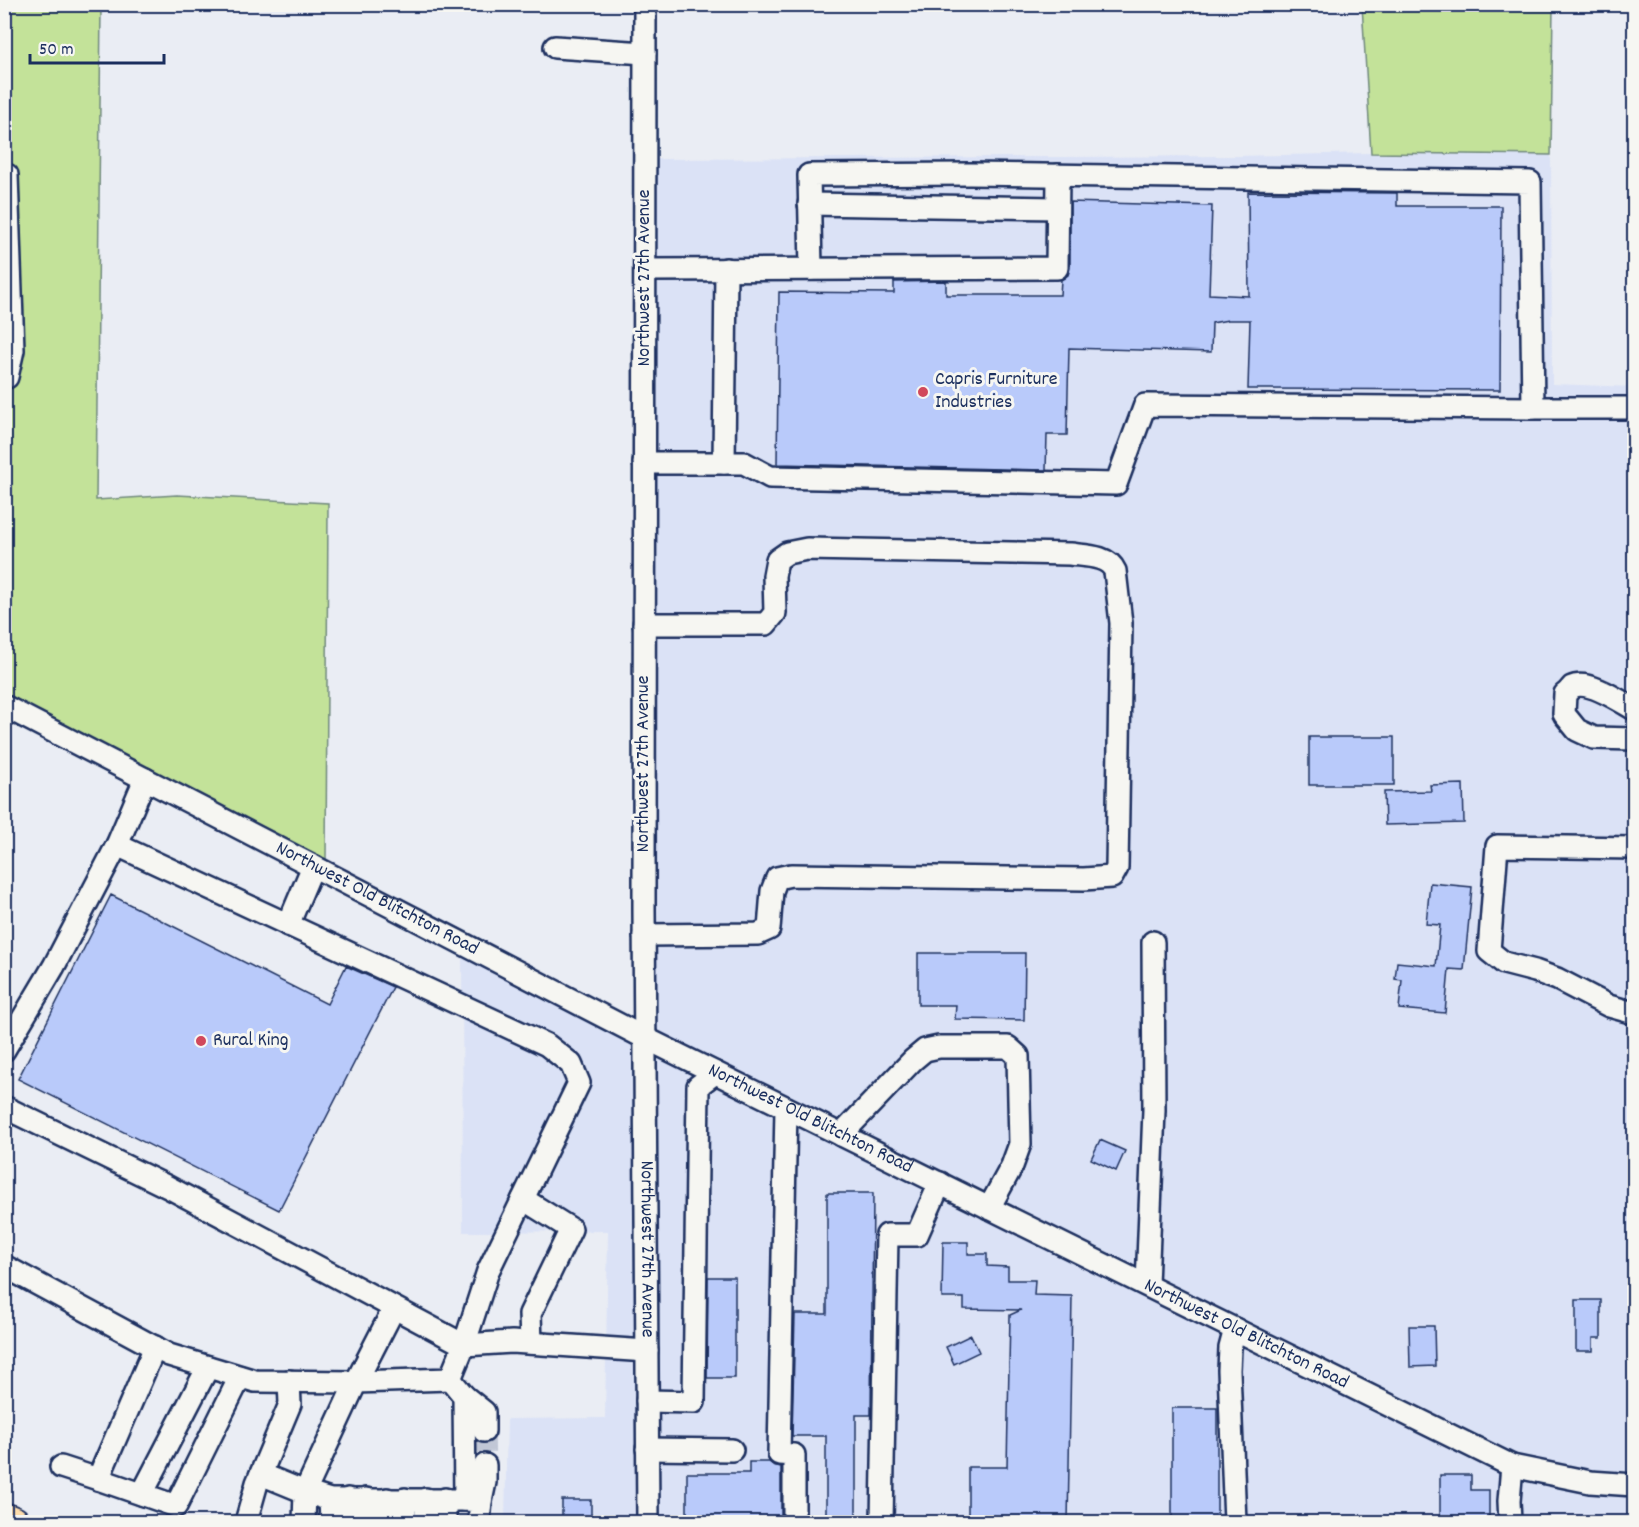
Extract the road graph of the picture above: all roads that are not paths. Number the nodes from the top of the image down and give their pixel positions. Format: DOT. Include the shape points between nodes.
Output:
graph roads {
  1 [pos="645,4"];
  2 [pos="555,47"];
  3 [pos="645,53"];
  4 [pos="4,174"];
  5 [pos="1058,175"];
  6 [pos="808,204"];
  7 [pos="1058,208"];
  8 [pos="726,269"];
  9 [pos="811,269"];
  10 [pos="645,270"];
  11 [pos="4,378"];
  12 [pos="1533,408"];
  13 [pos="1635,408"];
  14 [pos="644,463"];
  15 [pos="724,463"];
  16 [pos="644,624"];
  17 [pos="4,706"];
  18 [pos="1635,709"];
  19 [pos="1635,739"];
  20 [pos="145,779"];
  21 [pos="117,845"];
  22 [pos="1635,848"];
  23 [pos="313,866"];
  24 [pos="288,925"];
  25 [pos="644,935"];
  26 [pos="1153,942"];
  27 [pos="1635,1013"];
  28 [pos="645,1038"];
  29 [pos="4,1050"];
  30 [pos="715,1073"];
  31 [pos="4,1107"];
  32 [pos="786,1108"];
  33 [pos="841,1135"];
  34 [pos="940,1184"];
  35 [pos="523,1199"];
  36 [pos="989,1208"];
  37 [pos="4,1266"];
  38 [pos="1147,1286"];
  39 [pos="394,1308"];
  40 [pos="1235,1329"];
  41 [pos="531,1343"];
  42 [pos="464,1345"];
  43 [pos="155,1347"];
  44 [pos="647,1351"];
  45 [pos="208,1367"];
  46 [pos="240,1377"];
  47 [pos="450,1378"];
  48 [pos="289,1381"];
  49 [pos="356,1382"];
  50 [pos="464,1396"];
  51 [pos="647,1401"];
  52 [pos="484,1431"];
  53 [pos="648,1449"];
  54 [pos="732,1450"];
  55 [pos="485,1465"];
  56 [pos="1512,1466"];
  57 [pos="61,1467"];
  58 [pos="261,1474"];
  59 [pos="98,1479"];
  60 [pos="1635,1485"];
  61 [pos="305,1492"];
  62 [pos="142,1494"];
  63 [pos="413,1502"];
  64 [pos="4,1518"];
  65 [pos="387,1521"];
  66 [pos="14,1522"];
  67 [pos="246,1522"];
  68 [pos="304,1522"];
  69 [pos="648,1522"];
  70 [pos="794,1522"];
  71 [pos="882,1522"];
  72 [pos="1235,1522"];
  73 [pos="1510,1522"];
  1 -- 3 [label="street, Northwest 27th Avenue"];
  2 -- 3 [label="street"];
  3 -- 10 [label="street, Northwest 27th Avenue"];
  4 -- 11 [label="street" via="13,350"];
  5 -- 6 [label="street" via="808,175"];
  5 -- 7 [label="street"];
  5 -- 12 [label="street" via="1530,182"];
  6 -- 7 [label="street"];
  6 -- 9 [label="street"];
  7 -- 9 [label="street" via="1057,268"];
  8 -- 9 [label="street"];
  8 -- 10 [label="street"];
  8 -- 15 [label="street"];
  10 -- 14 [label="street, Northwest 27th Avenue"];
  12 -- 13 [label="street"];
  12 -- 15 [label="street" via="1145,405 1116,484 770,477 744,463"];
  14 -- 15 [label="street"];
  14 -- 16 [label="street, Northwest 27th Avenue"];
  16 -- 25 [label="street, Northwest 27th Avenue"];
  16 -- 25 [label="street" via="766,624 775,612 777,560 787,553 807,549 1070,554 1102,558 1115,571 1122,622 1117,868 1112,877 791,875 777,879 772,891 769,929 758,934"];
  17 -- 20 [label="street, Northwest Old Blitchton Road"];
  18 -- 19 [label="street" via="1587,686 1573,687 1565,694 1564,714 1577,730 1594,738"];
  20 -- 21 [label="street"];
  20 -- 23 [label="street, Northwest Old Blitchton Road"];
  21 -- 24 [label="street"];
  21 -- 29 [label="street" via="54,966"];
  22 -- 27 [label="street" via="1497,846 1489,951 1504,963 1557,979 1609,1006"];
  23 -- 24 [label="street"];
  23 -- 28 [label="street, Northwest Old Blitchton Road"];
  24 -- 35 [label="street" via="547,1045 571,1064 579,1083"];
  25 -- 28 [label="street, Northwest 27th Avenue"];
  26 -- 38 [label="street" via="1154,1110"];
  28 -- 30 [label="street, Northwest Old Blitchton Road"];
  28 -- 44 [label="street, Northwest 27th Avenue"];
  30 -- 32 [label="street, Northwest Old Blitchton Road"];
  30 -- 51 [label="street" via="698,1086 694,1402"];
  31 -- 39 [label="street" via="168,1187"];
  32 -- 33 [label="street, Northwest Old Blitchton Road"];
  32 -- 70 [label="street" via="779,1454 794,1455"];
  33 -- 34 [label="street, Northwest Old Blitchton Road"];
  33 -- 36 [label="street" via="925,1050 1008,1047 1018,1056 1020,1144"];
  34 -- 36 [label="street, Northwest Old Blitchton Road"];
  34 -- 71 [label="street" via="917,1236 887,1236"];
  35 -- 41 [label="street" via="571,1229 530,1314"];
  35 -- 42 [label="street" via="488,1271"];
  36 -- 38 [label="street, Northwest Old Blitchton Road"];
  37 -- 43 [label="street"];
  38 -- 40 [label="street, Northwest Old Blitchton Road"];
  39 -- 42 [label="street"];
  39 -- 49 [label="street"];
  40 -- 56 [label="street, Northwest Old Blitchton Road"];
  40 -- 72 [label="street" via="1229,1370"];
  41 -- 42 [label="street"];
  41 -- 44 [label="street"];
  42 -- 47 [label="street"];
  43 -- 45 [label="street"];
  43 -- 59 [label="street"];
  44 -- 51 [label="street, Northwest 27th Avenue"];
  45 -- 46 [label="street"];
  45 -- 62 [label="street"];
  46 -- 48 [label="street"];
  46 -- 62 [label="street" via="176,1506"];
  47 -- 49 [label="street"];
  47 -- 50 [label="street"];
  48 -- 49 [label="street"];
  48 -- 58 [label="street" via="290,1404"];
  49 -- 61 [label="street"];
  50 -- 52 [label="street" via="484,1412"];
  50 -- 63 [label="street"];
  51 -- 53 [label="street, Northwest 27th Avenue"];
  53 -- 54 [label="street"];
  53 -- 69 [label="street, Northwest 27th Avenue"];
  55 -- 63 [label="street" via="485,1482"];
  56 -- 60 [label="street, Northwest Old Blitchton Road" via="1590,1482"];
  56 -- 73 [label="street"];
  57 -- 59 [label="street"];
  58 -- 61 [label="street"];
  58 -- 67 [label="street"];
  59 -- 62 [label="street"];
  61 -- 63 [label="street"];
  61 -- 68 [label="street"];
  63 -- 65 [label="street"];
  63 -- 65 [label="street"];
  63 -- 65 [label="street"];
  63 -- 65 [label="street"];
  64 -- 66 [label="highway"];
}
